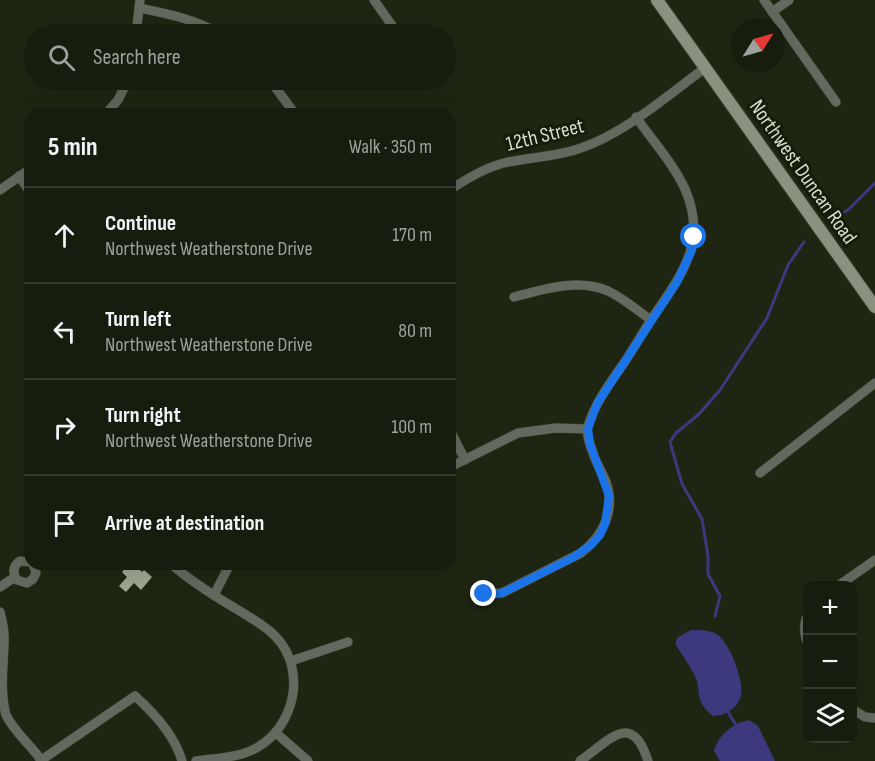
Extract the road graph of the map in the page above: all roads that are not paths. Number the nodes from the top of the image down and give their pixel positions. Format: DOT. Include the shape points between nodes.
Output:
graph roads {
  1 [pos="374,0"];
  2 [pos="657,0"];
  3 [pos="764,0"];
  4 [pos="789,0"];
  5 [pos="139,4"];
  6 [pos="772,12"];
  7 [pos="137,24"];
  8 [pos="199,24"];
  9 [pos="391,24"];
  10 [pos="705,68"];
  11 [pos="123,90"];
  12 [pos="278,90"];
  13 [pos="836,102"];
  14 [pos="111,108"];
  15 [pos="291,108"];
  16 [pos="636,117"];
  17 [pos="24,173"];
  18 [pos="19,176"];
  19 [pos="24,183"];
  20 [pos="456,186"];
  21 [pos="0,190"];
  22 [pos="514,297"];
  23 [pos="875,307"];
  24 [pos="651,320"];
  25 [pos="875,383"];
  26 [pos="588,429"];
  27 [pos="456,442"];
  28 [pos="465,460"];
  29 [pos="456,464"];
  30 [pos="760,473"];
  31 [pos="875,560"];
  32 [pos="24,561"];
  33 [pos="34,570"];
  34 [pos="179,570"];
  35 [pos="227,570"];
  36 [pos="15,578"];
  37 [pos="844,581"];
  38 [pos="0,586"];
  39 [pos="484,594"];
  40 [pos="214,595"];
  41 [pos="0,612"];
  42 [pos="348,642"];
  43 [pos="291,661"];
  44 [pos="857,712"];
  45 [pos="875,718"];
  46 [pos="276,732"];
  47 [pos="41,760"];
  48 [pos="182,761"];
  49 [pos="196,761"];
  50 [pos="308,761"];
  51 [pos="580,761"];
  52 [pos="648,761"];
  1 -- 9 [label="street"];
  2 -- 10 [label="street, Northwest Duncan Road"];
  3 -- 6 [label="street"];
  4 -- 6 [label="street"];
  5 -- 7 [label="street"];
  5 -- 8 [label="street"];
  6 -- 13 [label="street"];
  10 -- 16 [label="street, 12th Street"];
  10 -- 23 [label="street, Northwest Duncan Road"];
  11 -- 14 [label="street"];
  12 -- 15 [label="street"];
  16 -- 20 [label="street, 12th Street" via="582,148 503,164"];
  16 -- 24 [label="street" via="678,176 694,221 692,250 686,266"];
  17 -- 18 [label="street"];
  18 -- 19 [label="street"];
  18 -- 21 [label="street"];
  22 -- 24 [label="street" via="557,287 590,286 627,302"];
  24 -- 26 [label="street" via="597,404"];
  25 -- 30 [label="street"];
  26 -- 28 [label="street" via="543,429 518,434"];
  26 -- 39 [label="street" via="609,496 600,535 572,558 502,593"];
  27 -- 28 [label="street"];
  28 -- 29 [label="street"];
  31 -- 37 [label="street"];
  32 -- 36 [label="street" via="17,563"];
  33 -- 36 [label="street" via="31,582"];
  34 -- 40 [label="street"];
  35 -- 40 [label="street"];
  36 -- 38 [label="street"];
  40 -- 43 [label="street" via="270,630"];
  41 -- 47 [label="street" via="4,643 2,706 17,732"];
  42 -- 43 [label="street"];
  43 -- 46 [label="street" via="292,703"];
  44 -- 45 [label="street"];
  46 -- 49 [label="street" via="250,751"];
  46 -- 50 [label="street"];
  47 -- 48 [label="street" via="135,696 173,741"];
  51 -- 52 [label="street" via="631,728"];
}
